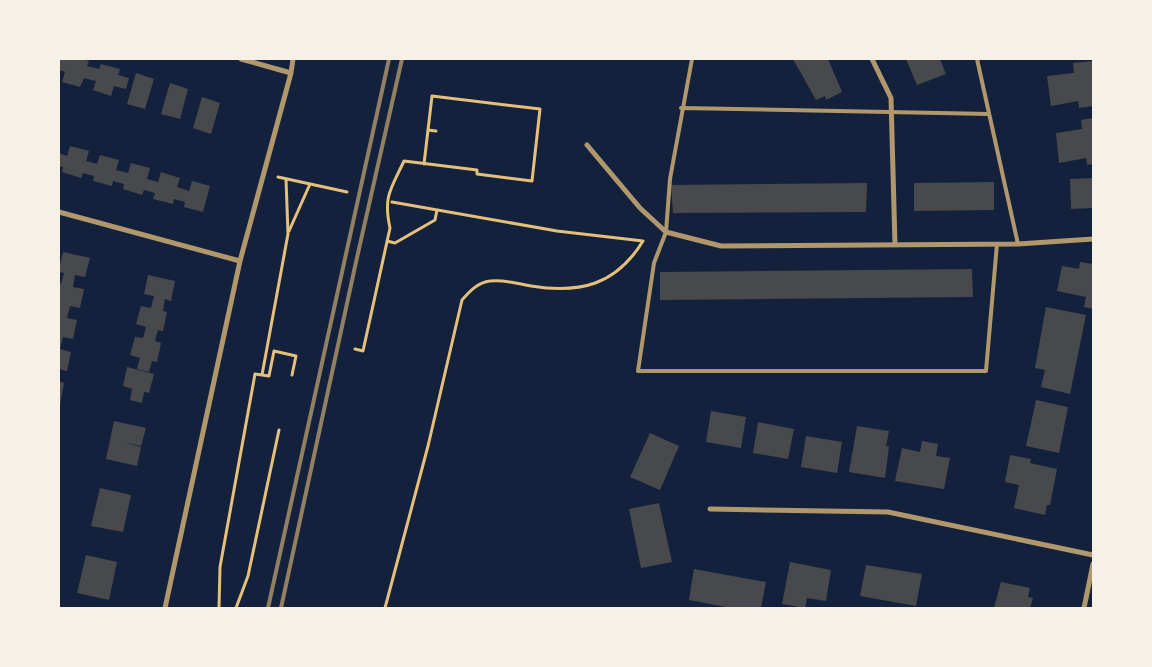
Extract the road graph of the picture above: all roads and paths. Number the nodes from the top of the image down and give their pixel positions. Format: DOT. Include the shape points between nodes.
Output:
graph roads {
  1 [pos="241,59"];
  2 [pos="293,59"];
  3 [pos="692,59"];
  4 [pos="872,59"];
  5 [pos="977,59"];
  6 [pos="291,73"];
  7 [pos="682,108"];
  8 [pos="892,112"];
  9 [pos="989,114"];
  10 [pos="428,130"];
  11 [pos="436,131"];
  12 [pos="587,145"];
  13 [pos="424,164"];
  14 [pos="263,174"];
  15 [pos="286,179"];
  16 [pos="310,184"];
  17 [pos="347,192"];
  18 [pos="392,202"];
  19 [pos="437,210"];
  20 [pos="59,212"];
  21 [pos="666,232"];
  22 [pos="288,234"];
  23 [pos="1093,239"];
  24 [pos="387,241"];
  25 [pos="643,241"];
  26 [pos="998,244"];
  27 [pos="1018,244"];
  28 [pos="895,245"];
  29 [pos="240,261"];
  30 [pos="355,350"];
  31 [pos="262,375"];
  32 [pos="292,375"];
  33 [pos="279,430"];
  34 [pos="710,510"];
  35 [pos="1093,555"];
  36 [pos="1093,564"];
  37 [pos="165,608"];
  38 [pos="219,608"];
  39 [pos="236,608"];
  40 [pos="385,608"];
  41 [pos="1084,608"];
  1 -- 6 [label="street"];
  2 -- 6 [label="street"];
  3 -- 7 [label="lane"];
  4 -- 8 [label="street" via="892,98"];
  5 -- 9 [label="lane"];
  6 -- 14 [label="street"];
  7 -- 8 [label="lane"];
  7 -- 21 [label="lane" via="670,179"];
  8 -- 9 [label="lane"];
  8 -- 28 [label="street"];
  9 -- 27 [label="lane"];
  10 -- 11 [label="path"];
  10 -- 13 [label="path"];
  10 -- 13 [label="path" via="432,96 540,109 532,181"];
  12 -- 21 [label="street" via="640,208"];
  13 -- 24 [label="path" via="404,161 389,193"];
  14 -- 15 [label="path"];
  14 -- 29 [label="street"];
  15 -- 16 [label="path"];
  15 -- 22 [label="path"];
  16 -- 17 [label="path"];
  16 -- 22 [label="path"];
  18 -- 19 [label="path"];
  19 -- 24 [label="path" via="435,220 395,243"];
  19 -- 25 [label="path" via="557,232"];
  20 -- 29 [label="street"];
  21 -- 25 [label="path"];
  21 -- 26 [label="lane" via="654,263 638,371 986,371"];
  21 -- 28 [label="street" via="721,246"];
  22 -- 31 [label="path"];
  23 -- 27 [label="street"];
  24 -- 30 [label="path" via="363,351"];
  25 -- 40 [label="path" via="618,271 589,286 564,291 506,280 488,281 472,289 462,300"];
  26 -- 27 [label="street"];
  26 -- 28 [label="street"];
  29 -- 37 [label="street"];
  31 -- 32 [label="path" via="268,376 274,351 296,356"];
  31 -- 38 [label="path" via="255,374 220,567"];
  33 -- 39 [label="path" via="248,576"];
  34 -- 35 [label="street" via="888,512"];
  36 -- 41 [label="street"];
}
